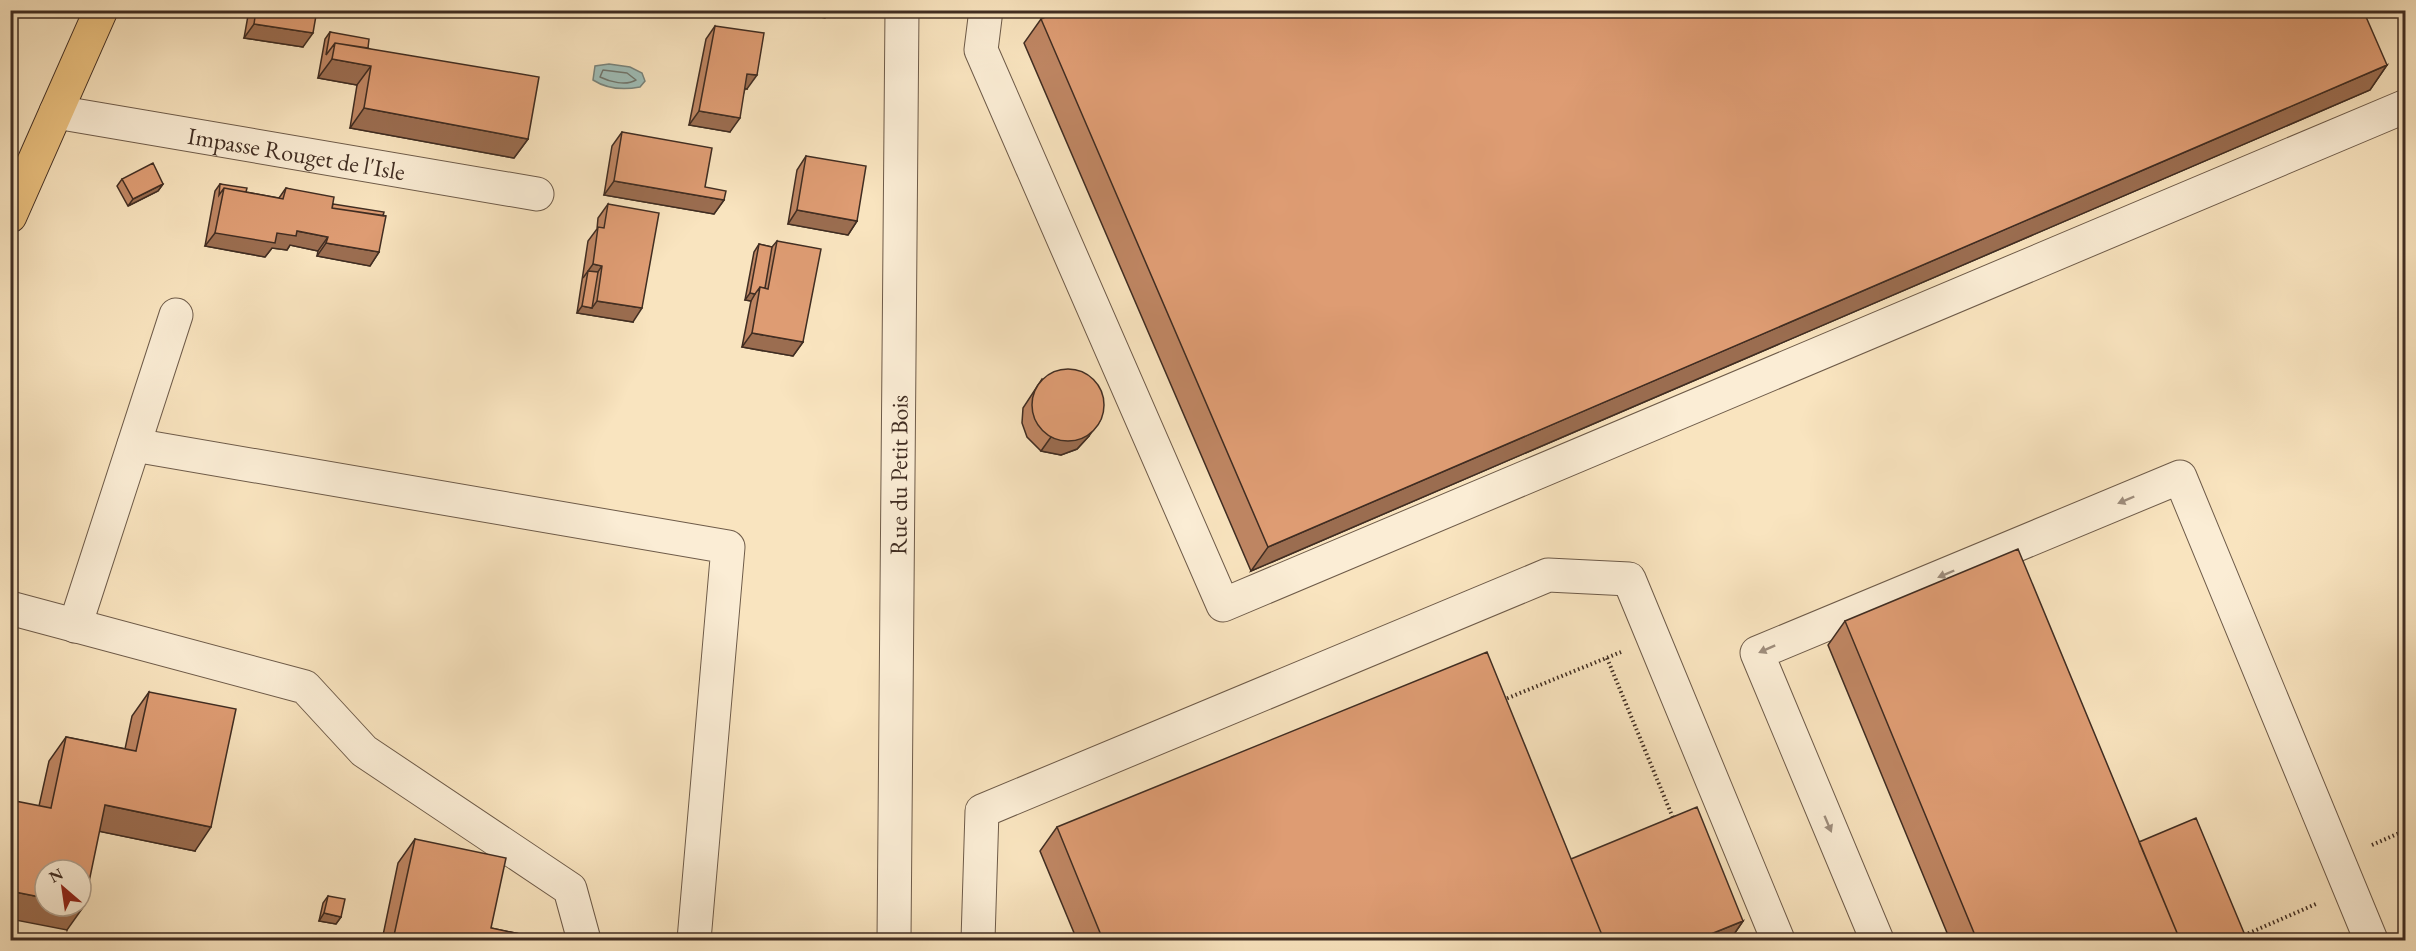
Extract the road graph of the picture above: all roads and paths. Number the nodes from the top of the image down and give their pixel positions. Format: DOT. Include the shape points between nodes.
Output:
graph roads {
  1 [pos="101,10"];
  2 [pos="902,10"];
  3 [pos="986,10"];
  4 [pos="2406,106"];
  5 [pos="56,112"];
  6 [pos="537,194"];
  7 [pos="10,216"];
  8 [pos="177,315"];
  9 [pos="134,445"];
  10 [pos="10,609"];
  11 [pos="75,626"];
  12 [pos="1607,658"];
  13 [pos="1681,815"];
  14 [pos="2406,830"];
  15 [pos="2372,845"];
  16 [pos="2350,889"];
  17 [pos="2237,938"];
  18 [pos="584,940"];
  19 [pos="694,940"];
  20 [pos="894,940"];
  21 [pos="978,940"];
  22 [pos="1778,940"];
  23 [pos="1876,940"];
  24 [pos="2371,940"];
  1 -- 5 [label="main road"];
  2 -- 20 [label="street, Rue du Petit Bois"];
  3 -- 4 [label="street" via="981,50 1222,605"];
  5 -- 6 [label="street, Impasse Rouget de l'Isle"];
  5 -- 7 [label="main road"];
  8 -- 9 [label="street"];
  9 -- 11 [label="street"];
  9 -- 19 [label="street" via="728,547"];
  10 -- 11 [label="street"];
  11 -- 18 [label="street" via="305,687 364,751 570,889"];
  12 -- 13 [label="path" via="1673,818"];
  14 -- 15 [label="path"];
  16 -- 17 [label="path"];
  16 -- 23 [label="street, one-way" via="2180,477 1757,653"];
  16 -- 24 [label="street"];
  21 -- 22 [label="street" via="982,811 1548,575 1629,579"];
}
